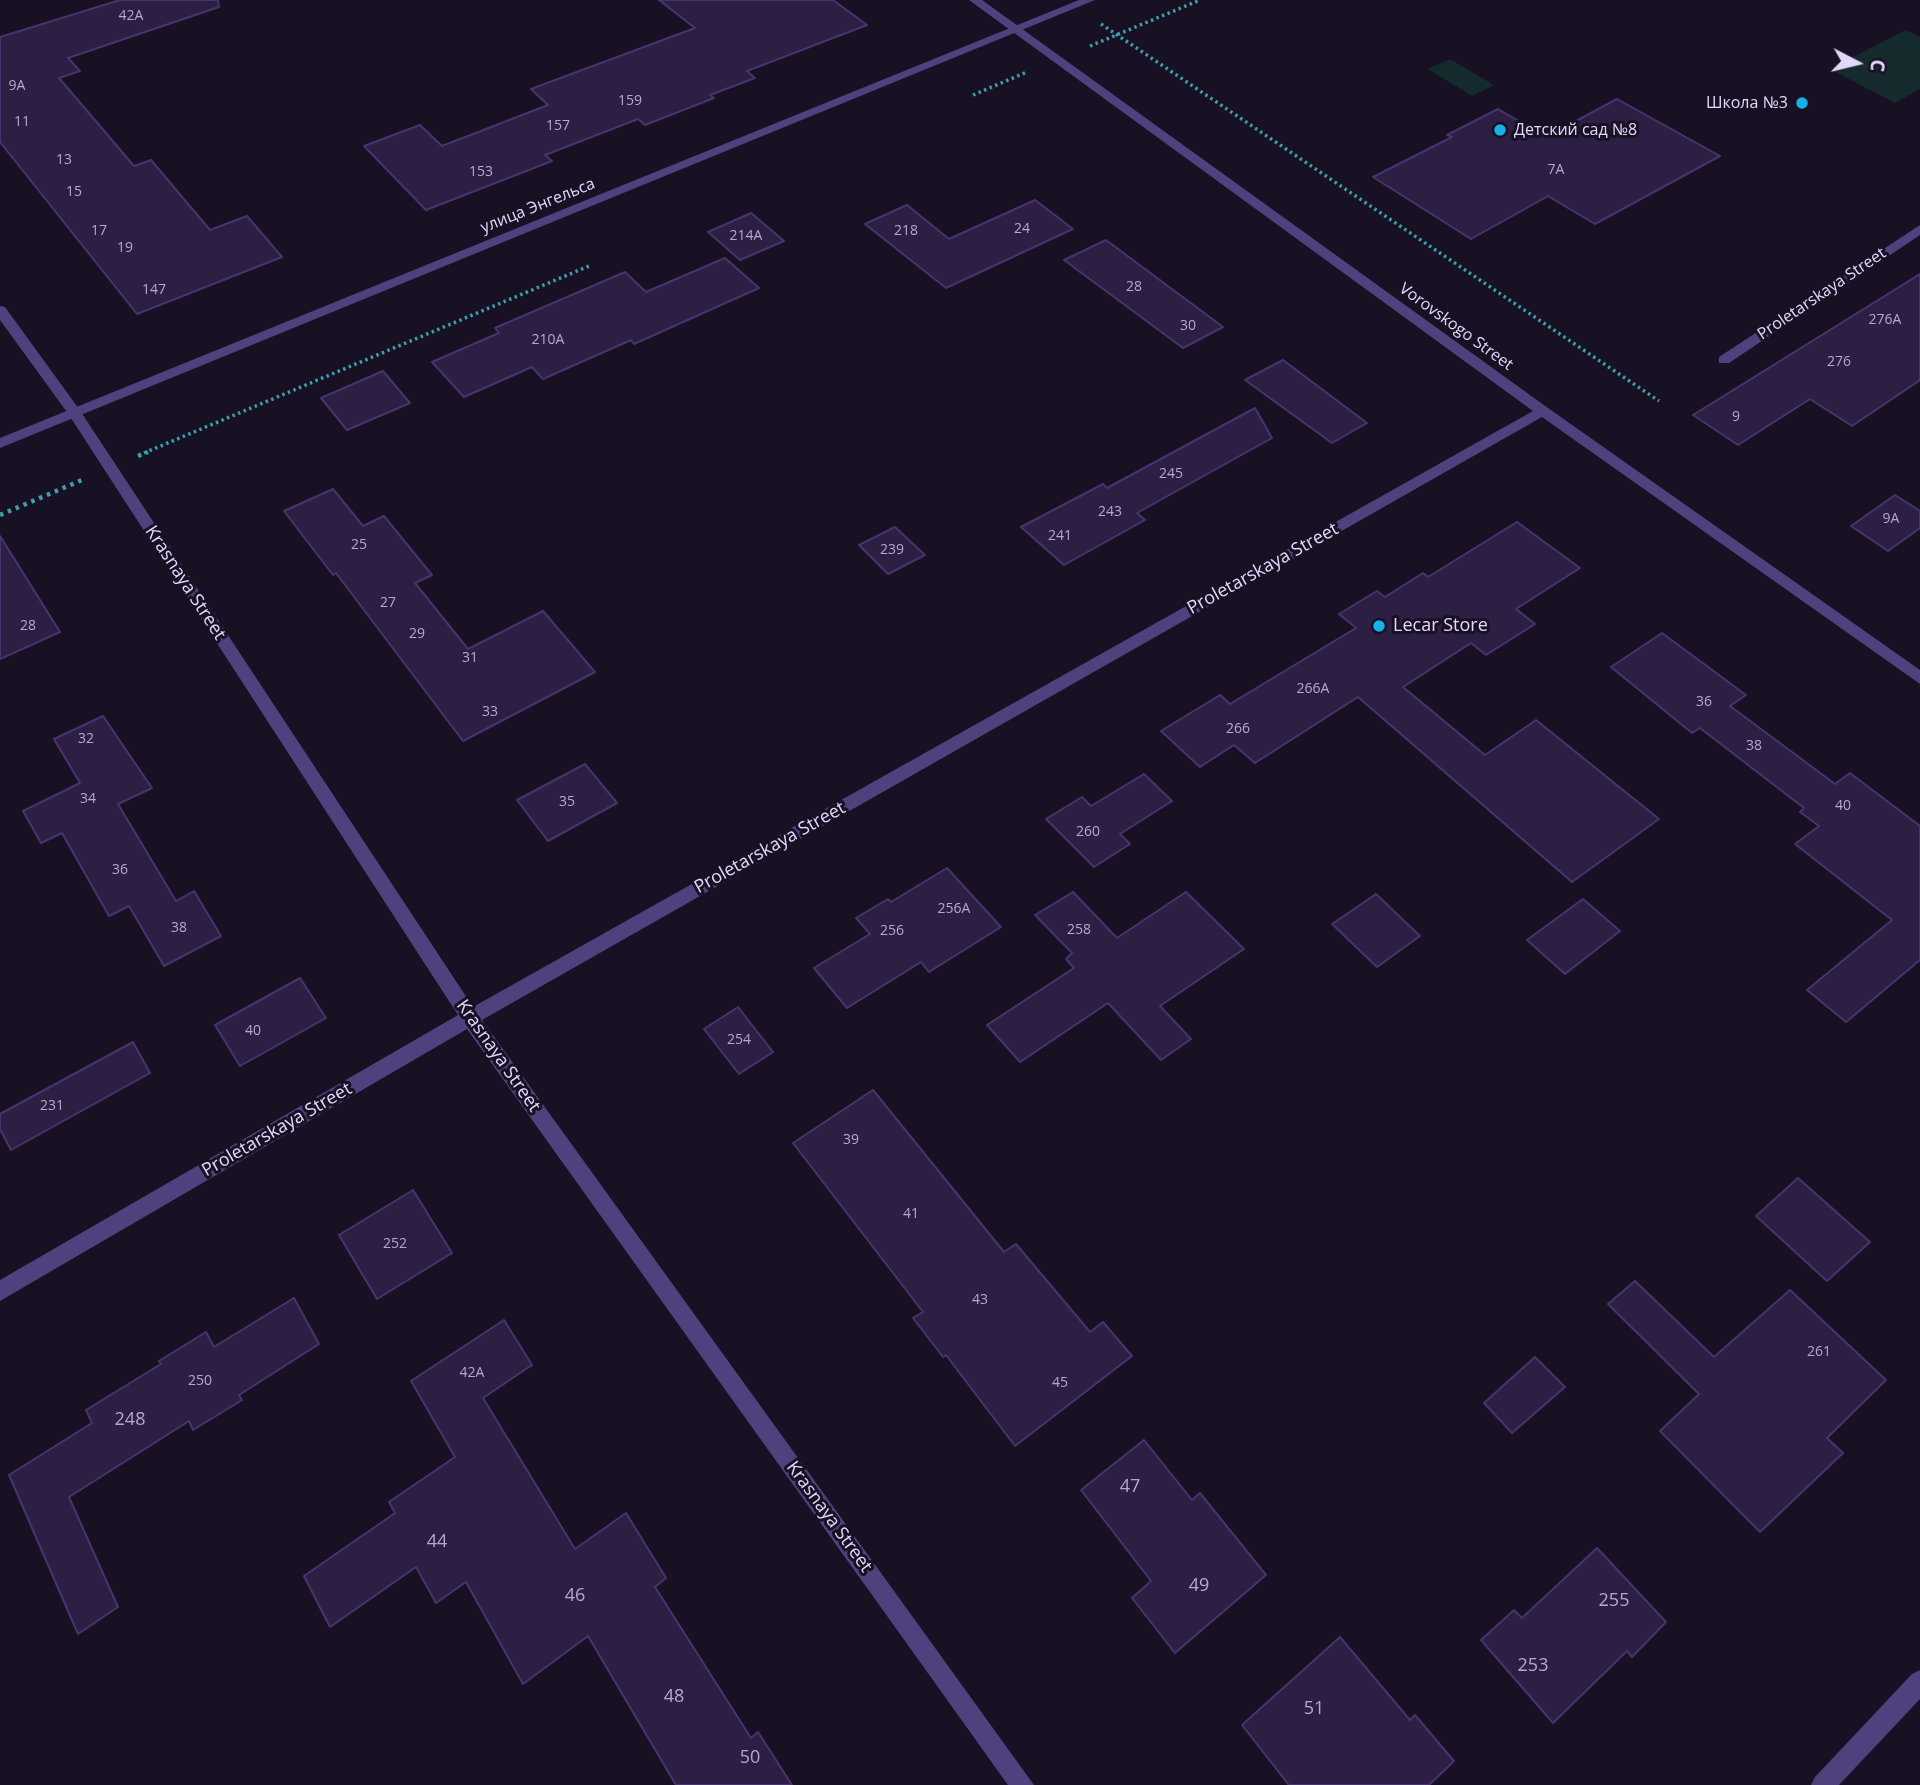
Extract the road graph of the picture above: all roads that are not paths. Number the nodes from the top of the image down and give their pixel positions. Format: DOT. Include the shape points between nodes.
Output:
graph roads {
  1 [pos="975,0"];
  2 [pos="1089,0"];
  3 [pos="1018,31"];
  4 [pos="1920,229"];
  5 [pos="0,310"];
  6 [pos="1724,359"];
  7 [pos="1543,411"];
  8 [pos="74,412"];
  9 [pos="0,443"];
  10 [pos="1920,678"];
  11 [pos="470,1018"];
  12 [pos="0,1291"];
  13 [pos="1920,1682"];
  14 [pos="1022,1785"];
  15 [pos="1823,1785"];
  1 -- 3 [label="street, Vorovskogo Street"];
  2 -- 3 [label="street, улица Энгельса"];
  3 -- 7 [label="street, Vorovskogo Street"];
  3 -- 8 [label="street, улица Энгельса"];
  4 -- 6 [label="street, Proletarskaya Street"];
  5 -- 8 [label="street, Krasnaya Street"];
  7 -- 10 [label="street, Vorovskogo Street"];
  7 -- 11 [label="street, Proletarskaya Street"];
  8 -- 9 [label="street, улица Энгельса"];
  8 -- 11 [label="street, Krasnaya Street"];
  11 -- 12 [label="street, Proletarskaya Street"];
  11 -- 14 [label="street, Krasnaya Street"];
  13 -- 15 [label="street"];
}
